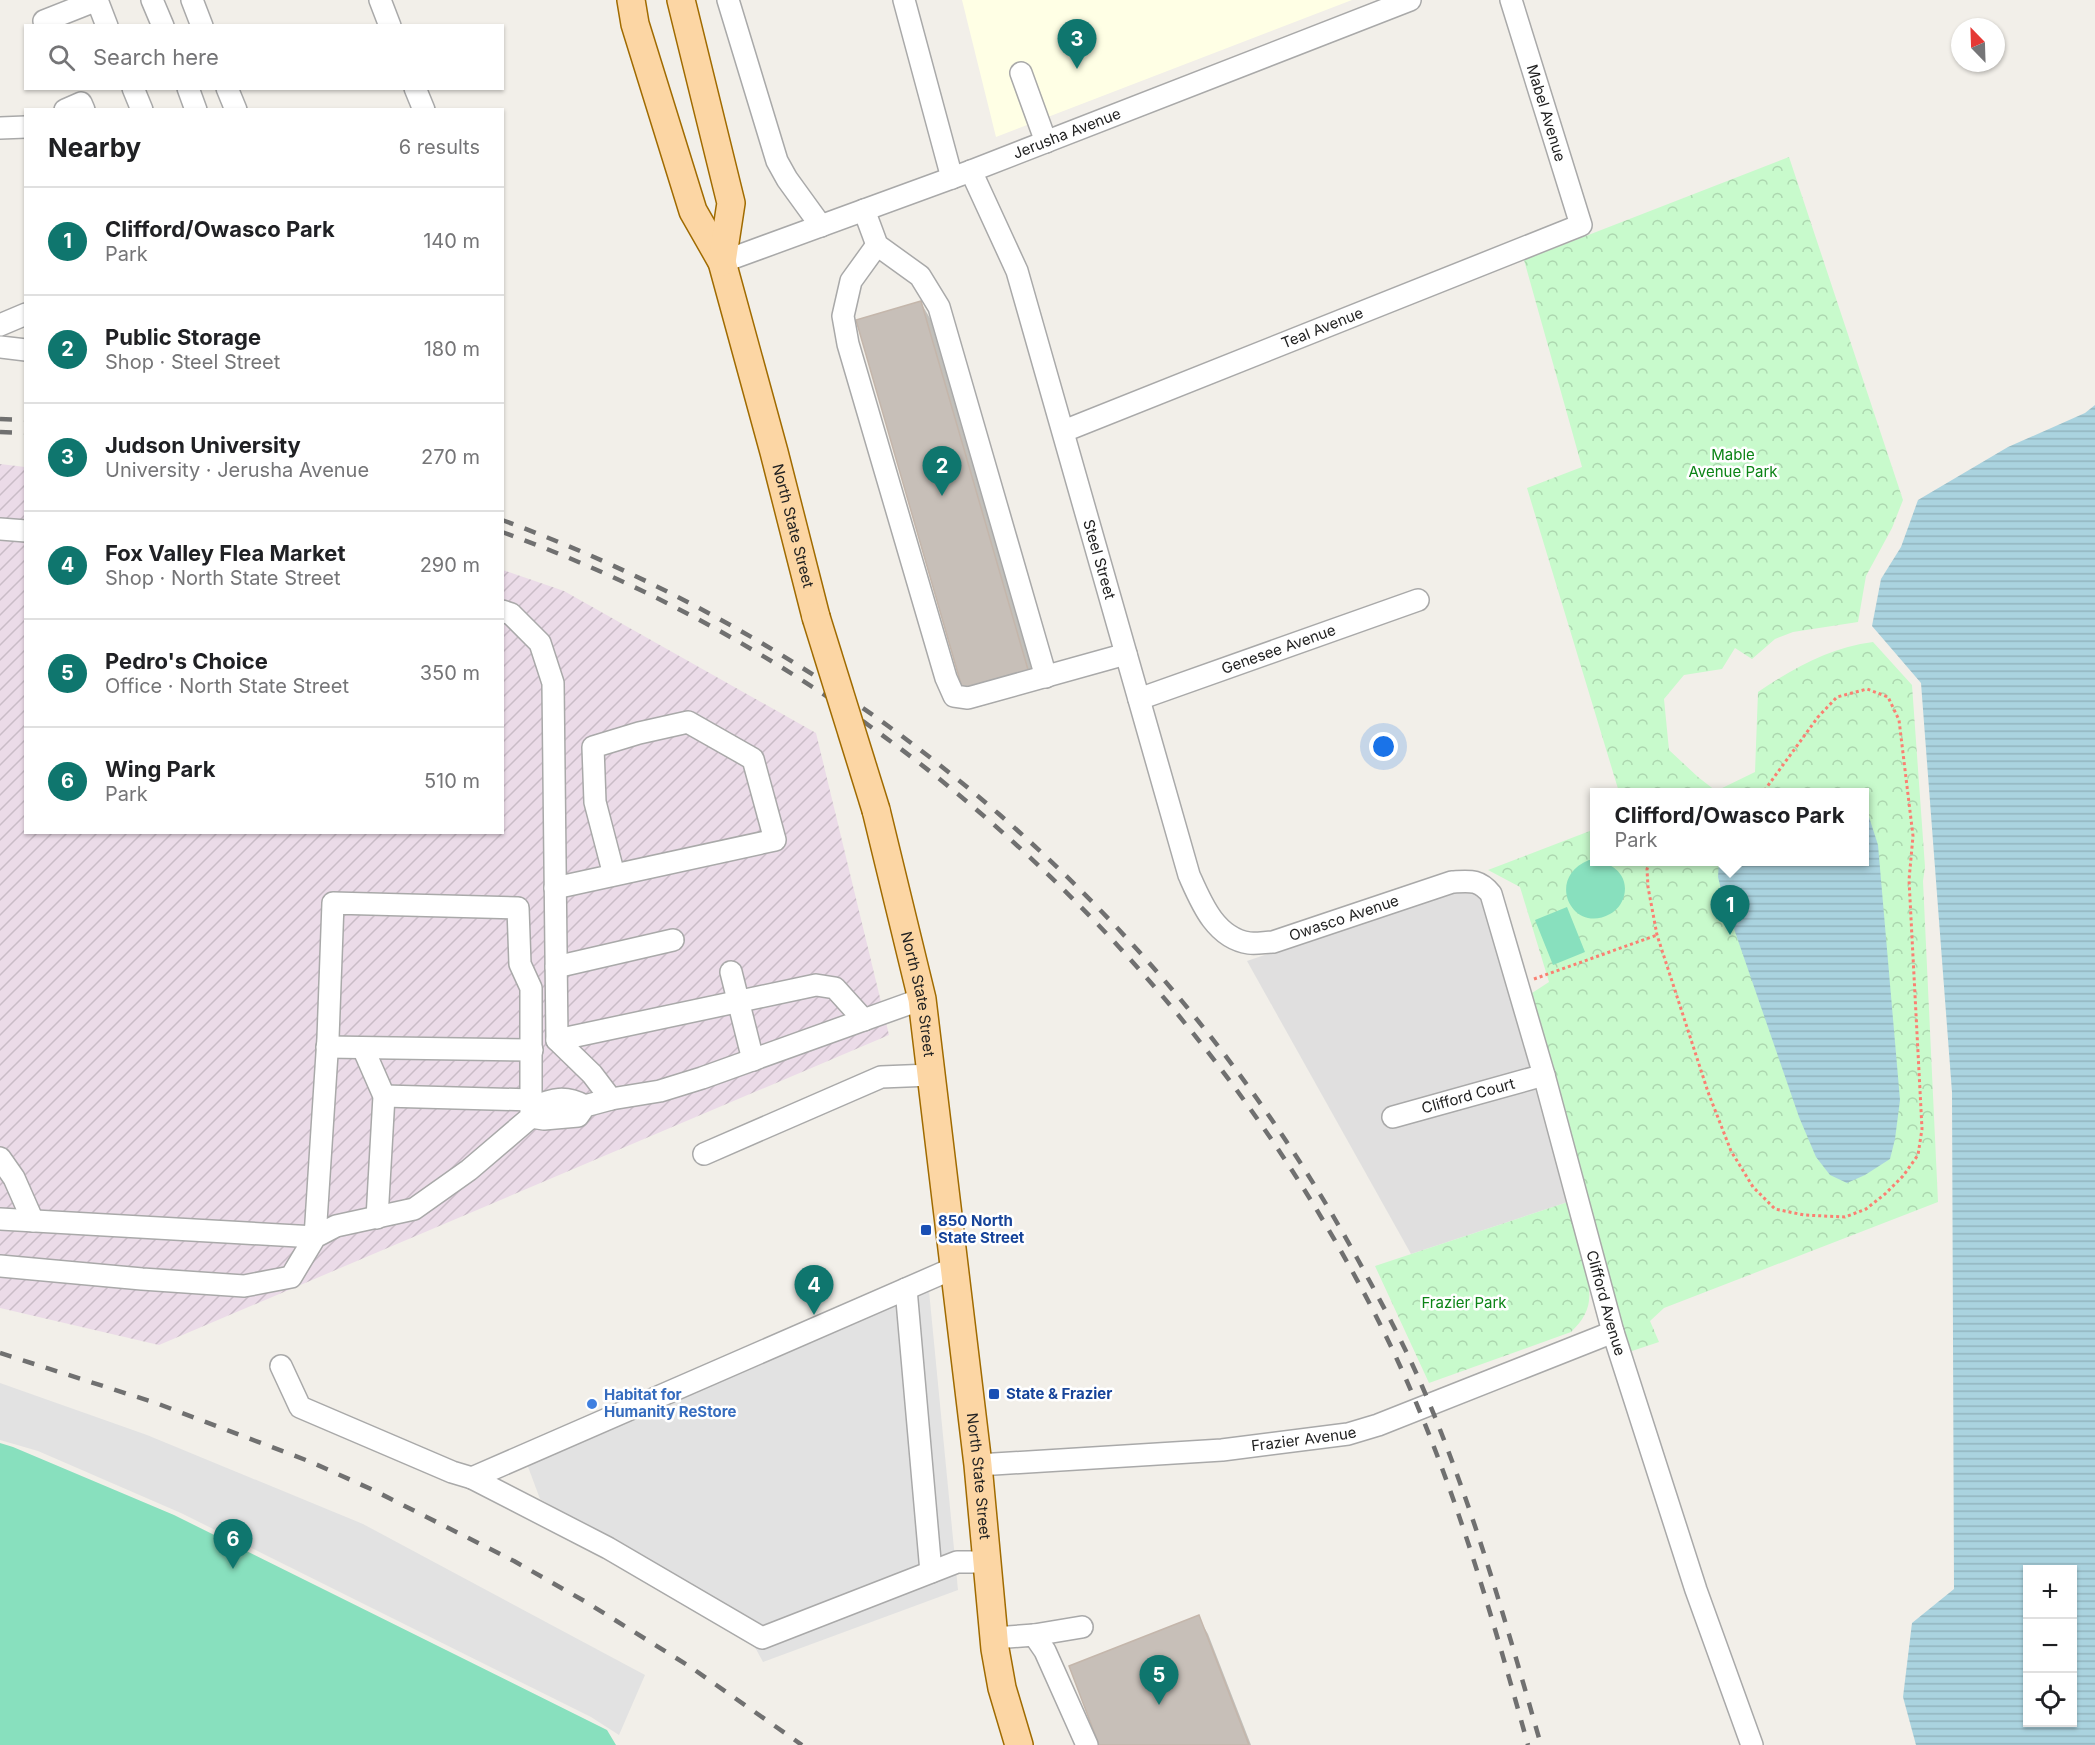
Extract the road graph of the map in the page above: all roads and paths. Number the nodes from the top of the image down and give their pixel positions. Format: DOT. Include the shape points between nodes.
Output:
graph roads {
  1 [pos="152,0"];
  2 [pos="192,0"];
  3 [pos="380,0"];
  4 [pos="681,0"];
  5 [pos="728,0"];
  6 [pos="904,0"];
  7 [pos="1410,0"];
  8 [pos="1511,0"];
  9 [pos="631,8"];
  10 [pos="45,24"];
  11 [pos="106,24"];
  12 [pos="162,24"];
  13 [pos="201,24"];
  14 [pos="389,24"];
  15 [pos="1021,73"];
  16 [pos="134,90"];
  17 [pos="189,90"];
  18 [pos="228,90"];
  19 [pos="417,90"];
  20 [pos="141,108"];
  21 [pos="195,108"];
  22 [pos="235,108"];
  23 [pos="423,108"];
  24 [pos="24,127"];
  25 [pos="0,128"];
  26 [pos="1046,142"];
  27 [pos="962,175"];
  28 [pos="864,210"];
  29 [pos="1581,225"];
  30 [pos="821,226"];
  31 [pos="877,245"];
  32 [pos="722,262"];
  33 [pos="24,315"];
  34 [pos="0,325"];
  35 [pos="0,347"];
  36 [pos="24,350"];
  37 [pos="1064,431"];
  38 [pos="0,529"];
  39 [pos="24,531"];
  40 [pos="1418,600"];
  41 [pos="504,611"];
  42 [pos="1126,654"];
  43 [pos="1046,677"];
  44 [pos="1139,699"];
  45 [pos="1766,788"];
  46 [pos="1648,866"];
  47 [pos="614,875"];
  48 [pos="1452,882"];
  49 [pos="555,888"];
  50 [pos="1657,935"];
  51 [pos="1234,938"];
  52 [pos="674,940"];
  53 [pos="556,967"];
  54 [pos="731,972"];
  55 [pos="1517,985"];
  56 [pos="922,999"];
  57 [pos="738,1001"];
  58 [pos="864,1020"];
  59 [pos="557,1040"];
  60 [pos="327,1047"];
  61 [pos="363,1048"];
  62 [pos="532,1050"];
  63 [pos="753,1060"];
  64 [pos="1544,1075"];
  65 [pos="931,1076"];
  66 [pos="384,1096"];
  67 [pos="610,1099"];
  68 [pos="532,1108"];
  69 [pos="1393,1117"];
  70 [pos="704,1154"];
  71 [pos="0,1158"];
  72 [pos="377,1218"];
  73 [pos="0,1219"];
  74 [pos="33,1221"];
  75 [pos="315,1237"];
  76 [pos="0,1266"];
  77 [pos="954,1268"];
  78 [pos="906,1289"];
  79 [pos="1613,1332"];
  80 [pos="281,1366"];
  81 [pos="978,1465"];
  82 [pos="472,1478"];
  83 [pos="986,1562"];
  84 [pos="931,1572"];
  85 [pos="1082,1627"];
  86 [pos="1034,1635"];
  87 [pos="993,1638"];
  88 [pos="1019,1745"];
  89 [pos="1087,1745"];
  90 [pos="1752,1745"];
  1 -- 12 [label="street"];
  2 -- 13 [label="street"];
  3 -- 14 [label="street"];
  4 -- 32 [label="main road, North State Street" via="731,202"];
  5 -- 30 [label="street" via="777,161"];
  6 -- 27 [label="street, Steel Street"];
  7 -- 26 [label="street, Jerusha Avenue"];
  8 -- 29 [label="street, Mabel Avenue"];
  9 -- 32 [label="main road, North State Street" via="693,212"];
  10 -- 11 [label="street" via="44,21 97,0"];
  15 -- 26 [label="street"];
  16 -- 20 [label="street"];
  17 -- 21 [label="street"];
  18 -- 22 [label="street"];
  19 -- 23 [label="street"];
  24 -- 25 [label="street"];
  26 -- 27 [label="street, Jerusha Avenue"];
  27 -- 28 [label="street, Jerusha Avenue"];
  27 -- 37 [label="street, Steel Street" via="1017,271"];
  28 -- 30 [label="street, Jerusha Avenue"];
  28 -- 31 [label="street"];
  29 -- 37 [label="street, Teal Avenue"];
  30 -- 32 [label="street, Jerusha Avenue"];
  31 -- 43 [label="street" via="920,276 939,307"];
  31 -- 43 [label="street" via="851,281 843,316 946,678 954,696 968,698"];
  32 -- 56 [label="main road, North State Street, bridge" via="816,617 876,810"];
  33 -- 34 [label="street"];
  35 -- 36 [label="street"];
  37 -- 42 [label="street, Steel Street"];
  38 -- 39 [label="street"];
  40 -- 44 [label="street, Genesee Avenue"];
  41 -- 49 [label="street" via="540,643 553,683"];
  42 -- 43 [label="street"];
  42 -- 44 [label="street, Steel Street"];
  44 -- 51 [label="street, Steel Street" via="1189,875 1216,925"];
  45 -- 50 [label="path" via="1837,697 1867,688 1887,697 1899,720 1913,836 1909,880 1922,1129 1918,1155 1885,1194 1866,1209 1845,1216 1804,1215 1775,1209 1754,1187 1731,1151 1708,1092"];
  46 -- 50 [label="path"];
  47 -- 47 [label="street" via="775,840 753,759 688,722 592,747 595,802"];
  47 -- 49 [label="street"];
  48 -- 51 [label="street, Owasco Avenue" via="1273,942 1250,943"];
  48 -- 55 [label="street, Clifford Avenue" via="1483,885 1491,894"];
  49 -- 53 [label="street"];
  50 -- 55 [label="path"];
  52 -- 53 [label="street"];
  53 -- 59 [label="street"];
  54 -- 57 [label="street"];
  55 -- 64 [label="street, Clifford Avenue"];
  56 -- 58 [label="street"];
  56 -- 65 [label="main road, North State Street"];
  57 -- 58 [label="street" via="816,985 835,988"];
  57 -- 59 [label="street"];
  57 -- 63 [label="street"];
  58 -- 63 [label="street"];
  59 -- 67 [label="street" via="592,1074"];
  60 -- 61 [label="street"];
  60 -- 62 [label="street" via="333,903 518,908 520,964 531,988"];
  60 -- 75 [label="street"];
  61 -- 62 [label="street"];
  61 -- 66 [label="street"];
  62 -- 68 [label="street"];
  63 -- 67 [label="street" via="660,1091"];
  64 -- 69 [label="street, Clifford Court"];
  64 -- 79 [label="street, Clifford Avenue"];
  65 -- 70 [label="street" via="881,1077"];
  65 -- 77 [label="main road, North State Street"];
  66 -- 68 [label="street"];
  66 -- 72 [label="street"];
  67 -- 68 [label="street" via="585,1106 578,1116 544,1119"];
  68 -- 72 [label="street" via="469,1170 414,1209"];
  71 -- 74 [label="street" via="14,1178"];
  72 -- 75 [label="street" via="336,1226"];
  73 -- 74 [label="street"];
  74 -- 75 [label="street"];
  75 -- 76 [label="street" via="291,1277 243,1286"];
  77 -- 78 [label="street"];
  77 -- 81 [label="main road, North State Street"];
  78 -- 82 [label="street"];
  78 -- 84 [label="street"];
  79 -- 81 [label="street, Frazier Avenue" via="1348,1434 1222,1450"];
  79 -- 90 [label="street, Clifford Avenue" via="1696,1590"];
  80 -- 82 [label="street" via="300,1407"];
  81 -- 83 [label="main road, North State Street"];
  82 -- 84 [label="street" via="608,1548 762,1638"];
  83 -- 84 [label="street" via="957,1562"];
  83 -- 87 [label="main road, North State Street"];
  85 -- 86 [label="street"];
  86 -- 87 [label="street"];
  86 -- 89 [label="street"];
  87 -- 88 [label="main road, North State Street" via="1002,1688"];
}
